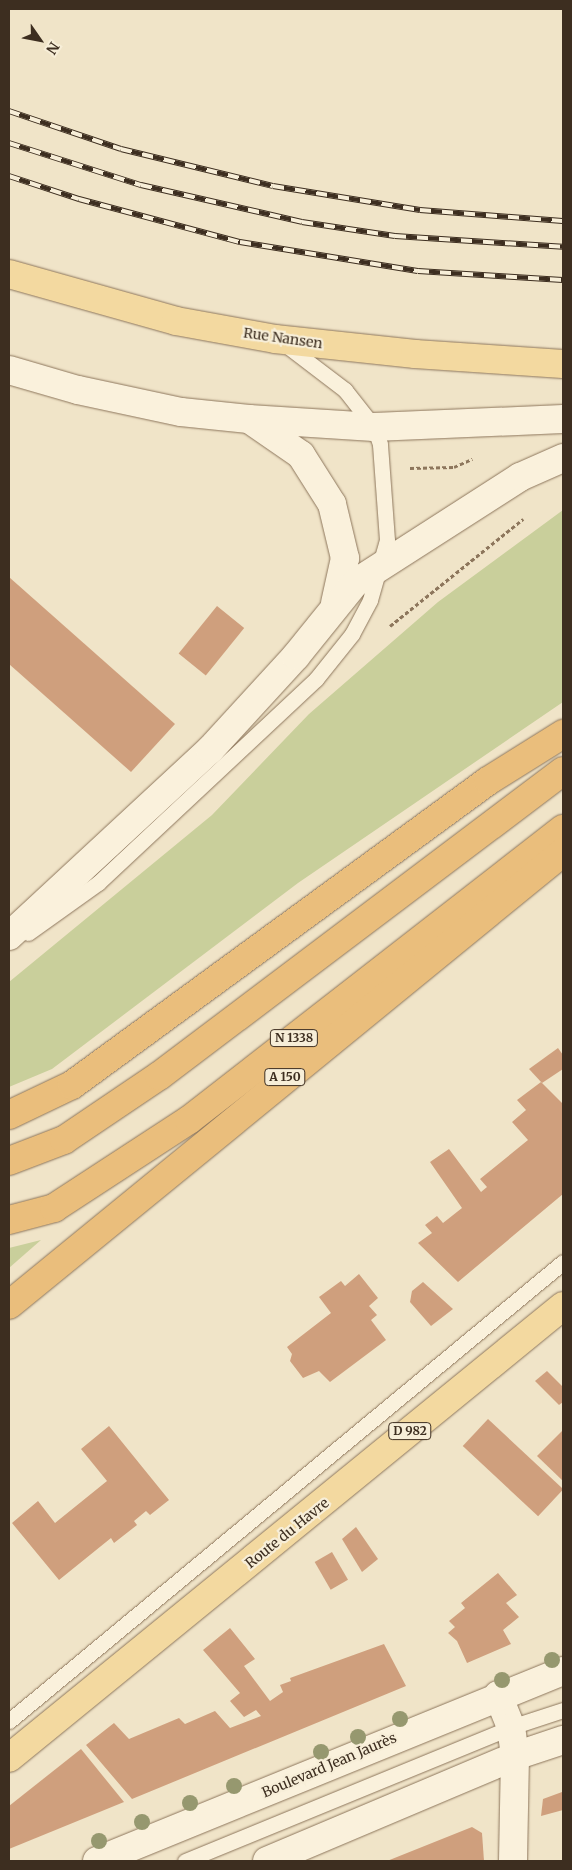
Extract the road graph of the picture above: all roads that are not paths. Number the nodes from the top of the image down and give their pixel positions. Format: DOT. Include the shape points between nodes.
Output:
graph roads {
  1 [pos="9,274"];
  2 [pos="276,338"];
  3 [pos="563,364"];
  4 [pos="9,370"];
  5 [pos="249,419"];
  6 [pos="563,419"];
  7 [pos="374,427"];
  8 [pos="563,458"];
  9 [pos="382,567"];
  10 [pos="334,606"];
  11 [pos="563,734"];
  12 [pos="563,771"];
  13 [pos="563,829"];
  14 [pos="563,852"];
  15 [pos="9,936"];
  16 [pos="9,943"];
  17 [pos="9,1114"];
  18 [pos="9,1161"];
  19 [pos="9,1220"];
  20 [pos="563,1262"];
  21 [pos="9,1305"];
  22 [pos="563,1306"];
  23 [pos="563,1671"];
  24 [pos="498,1695"];
  25 [pos="563,1710"];
  26 [pos="9,1721"];
  27 [pos="511,1727"];
  28 [pos="563,1740"];
  29 [pos="515,1756"];
  30 [pos="9,1758"];
  31 [pos="97,1861"];
  32 [pos="185,1861"];
  33 [pos="267,1861"];
  34 [pos="513,1861"];
  1 -- 2 [label="main road, Rue Nansen" via="176,322"];
  2 -- 3 [label="main road, Rue Nansen" via="415,354"];
  2 -- 7 [label="lane" via="316,364 345,390"];
  4 -- 5 [label="main road" via="78,390 181,412"];
  5 -- 7 [label="main road"];
  5 -- 10 [label="main road" via="301,455 332,504 345,558"];
  6 -- 7 [label="main road"];
  7 -- 9 [label="lane" via="384,468 387,540"];
  8 -- 9 [label="main road" via="520,477"];
  9 -- 10 [label="main road" via="355,583"];
  9 -- 16 [label="lane" via="352,634 316,679 98,883"];
  10 -- 15 [label="main road" via="296,656 210,750"];
  11 -- 17 [label="highway" via="488,781 72,1085"];
  12 -- 18 [label="highway" via="159,1076 64,1140"];
  13 -- 19 [label="highway, N 1338" via="189,1120 54,1208"];
  14 -- 21 [label="highway, A 150"];
  20 -- 26 [label="lane"];
  22 -- 30 [label="main road, Route du Havre / D 982"];
  23 -- 24 [label="main road, Boulevard Jean Jaurès"];
  24 -- 27 [label="main road"];
  24 -- 31 [label="main road, Boulevard Jean Jaurès"];
  25 -- 27 [label="lane"];
  27 -- 29 [label="main road"];
  27 -- 32 [label="lane"];
  28 -- 29 [label="main road"];
  29 -- 33 [label="main road"];
  29 -- 34 [label="main road"];
}
